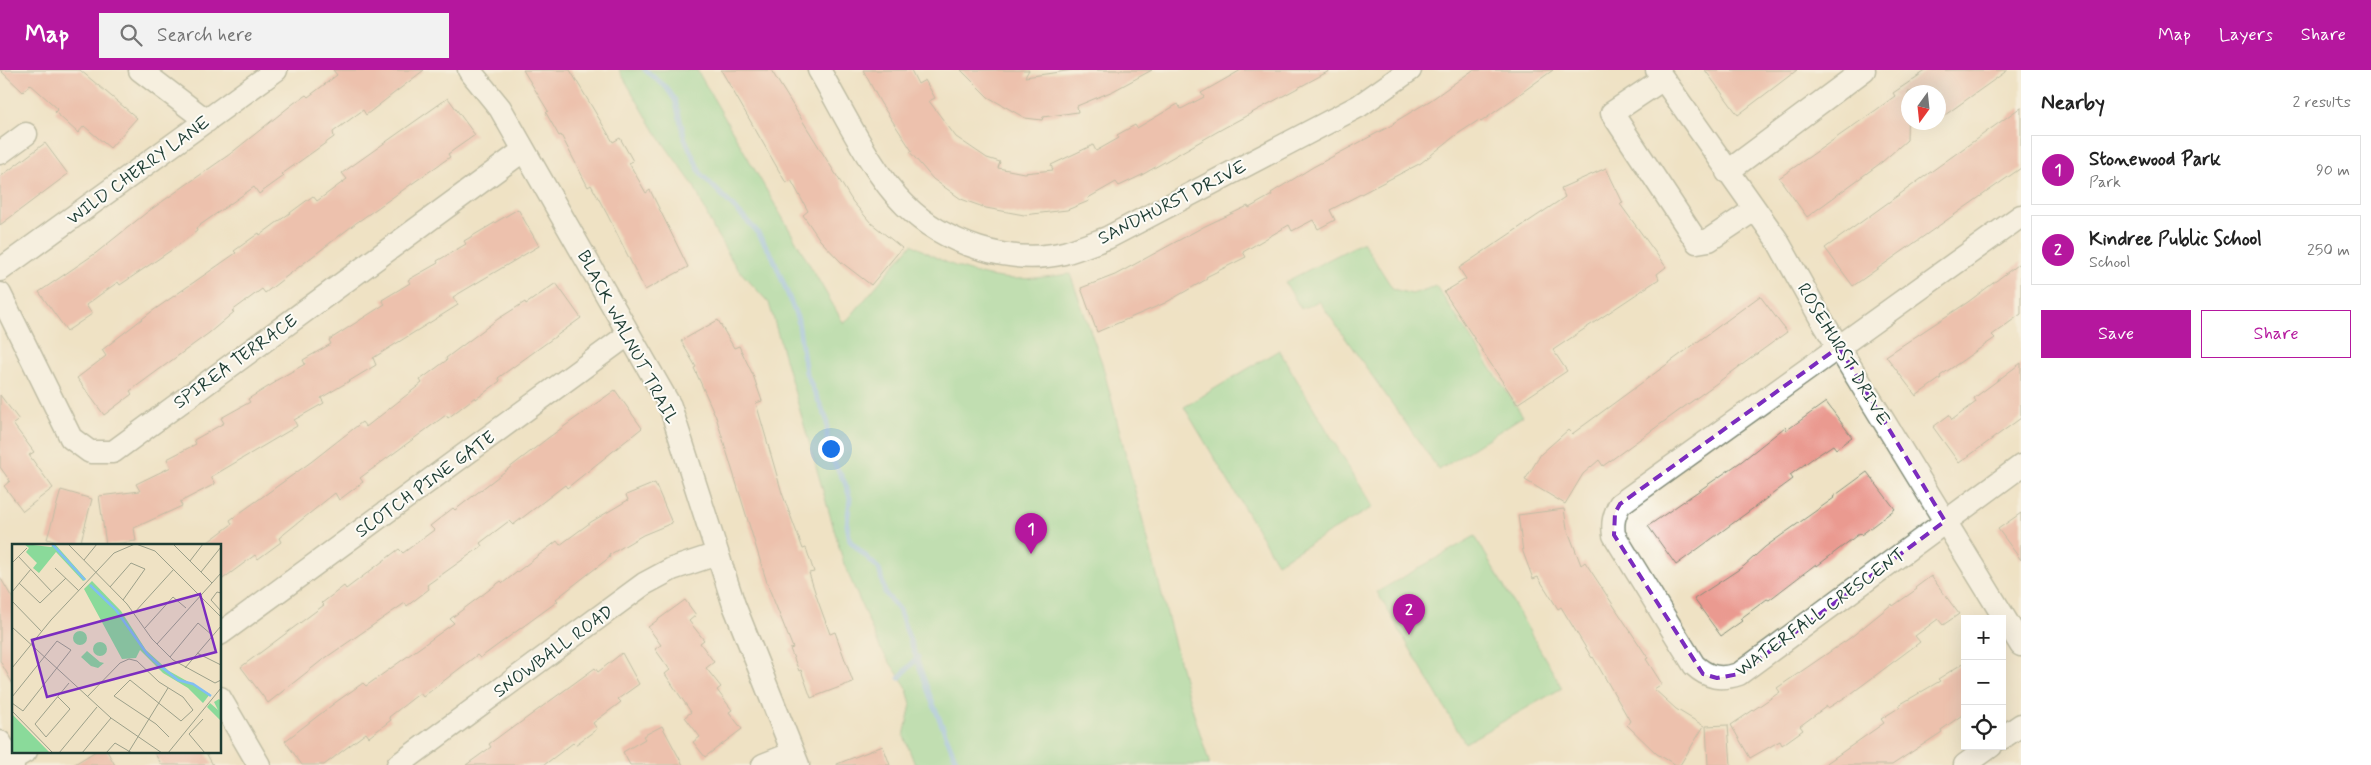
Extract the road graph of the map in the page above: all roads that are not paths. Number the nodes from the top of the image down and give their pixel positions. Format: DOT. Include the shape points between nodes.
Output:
graph roads {
  1 [pos="140,70"];
  2 [pos="276,70"];
  3 [pos="469,70"];
  4 [pos="819,70"];
  5 [pos="1410,70"];
  6 [pos="1864,70"];
  7 [pos="1660,74"];
  8 [pos="207,120"];
  9 [pos="26,134"];
  10 [pos="524,150"];
  11 [pos="0,153"];
  12 [pos="1727,172"];
  13 [pos="1754,210"];
  14 [pos="2021,216"];
  15 [pos="0,270"];
  16 [pos="0,294"];
  17 [pos="630,334"];
  18 [pos="1839,347"];
  19 [pos="2021,466"];
  20 [pos="1945,521"];
  21 [pos="717,554"];
  22 [pos="221,633"];
  23 [pos="2021,645"];
  24 [pos="221,700"];
  25 [pos="2021,725"];
  26 [pos="2006,735"];
  27 [pos="1986,750"];
  28 [pos="795,759"];
  29 [pos="260,765"];
  30 [pos="398,765"];
  31 [pos="763,765"];
  32 [pos="1965,765"];
  1 -- 8 [label="street"];
  2 -- 8 [label="street, WILD CHERRY LANE"];
  3 -- 10 [label="street, BLACK WALNUT TRAIL" via="500,108"];
  4 -- 5 [label="street, SANDHURST DRIVE" via="881,176 905,206 935,228 974,248 1031,256 1063,253 1107,238 1358,106"];
  6 -- 12 [label="street"];
  7 -- 12 [label="street, ROSEHURST DRIVE"];
  7 -- 13 [label="street" via="1612,113 1697,242 1709,240"];
  8 -- 15 [label="street, WILD CHERRY LANE"];
  9 -- 11 [label="street"];
  10 -- 16 [label="street, SPIREA TERRACE" via="113,452 90,452 71,438"];
  10 -- 17 [label="street, BLACK WALNUT TRAIL"];
  12 -- 13 [label="street, ROSEHURST DRIVE"];
  13 -- 18 [label="street, ROSEHURST DRIVE" via="1777,240"];
  14 -- 18 [label="street, WATERFALL CRESCENT"];
  17 -- 21 [label="street, BLACK WALNUT TRAIL" via="670,406"];
  17 -- 22 [label="street, SCOTCH PINE GATE"];
  18 -- 20 [label="street, ROSEHURST DRIVE"];
  18 -- 20 [label="street, WATERFALL CRESCENT" via="1620,504 1613,522 1614,535 1694,665 1703,674 1725,678 1738,674"];
  19 -- 20 [label="street, WATERFALL CRESCENT"];
  20 -- 23 [label="street, ROSEHURST DRIVE"];
  21 -- 28 [label="street, BLACK WALNUT TRAIL"];
  21 -- 30 [label="street, SNOWBALL ROAD" via="672,568 644,584"];
  24 -- 29 [label="street"];
  25 -- 26 [label="street"];
  27 -- 32 [label="street"];
  28 -- 31 [label="street"];
}
